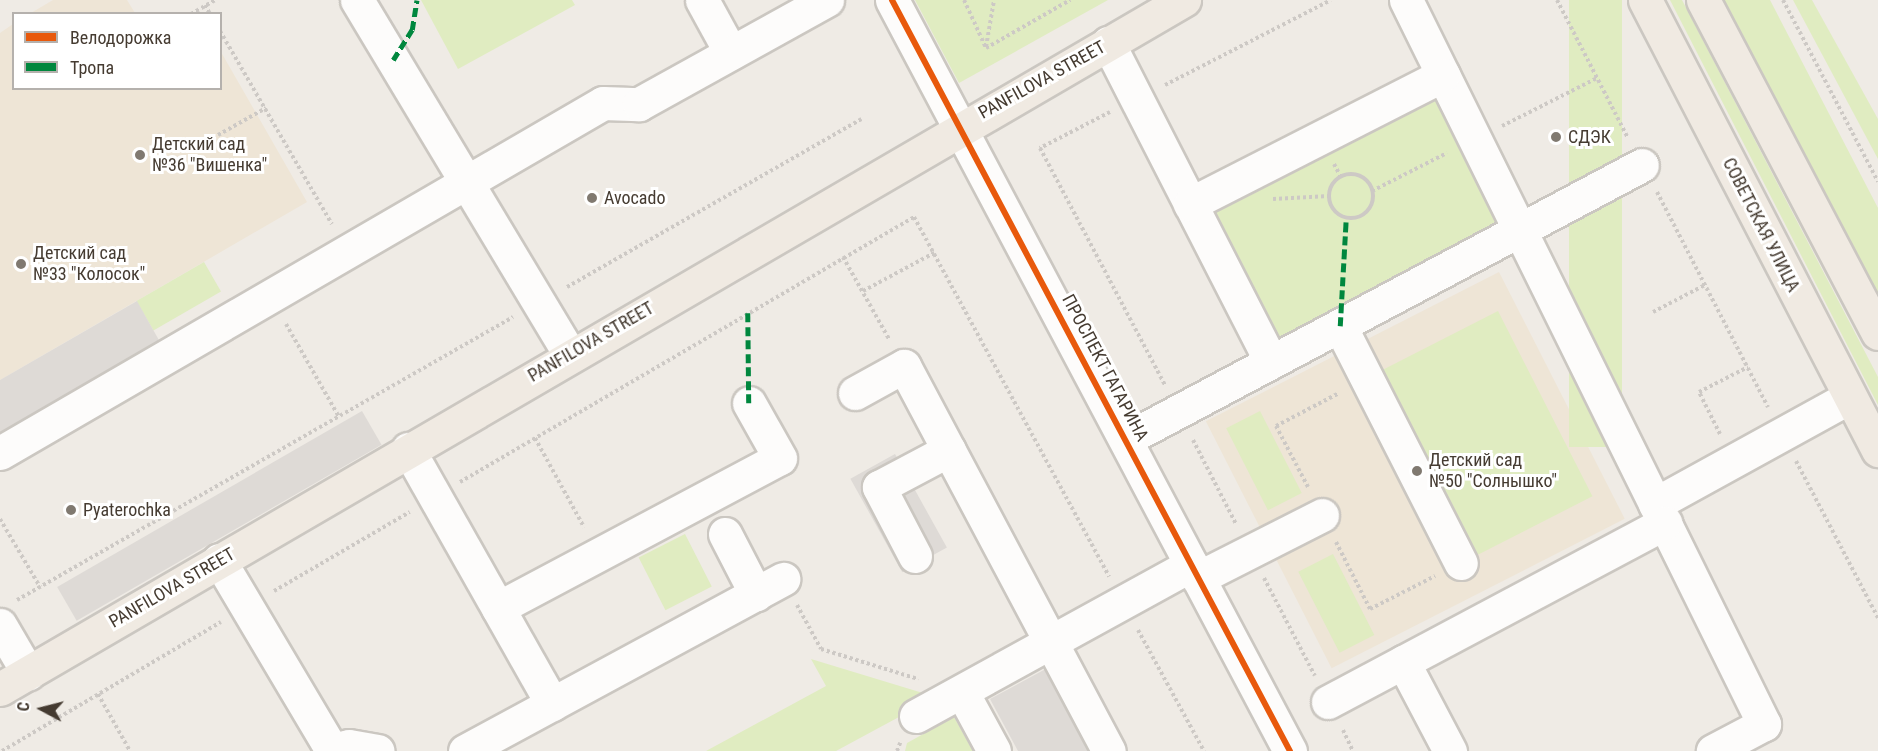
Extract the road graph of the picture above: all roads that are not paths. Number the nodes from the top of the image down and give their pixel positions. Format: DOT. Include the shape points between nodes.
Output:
graph roads {
  1 [pos="357,0"];
  2 [pos="702,0"];
  3 [pos="827,0"];
  4 [pos="892,0"];
  5 [pos="1184,0"];
  6 [pos="1406,0"];
  7 [pos="1645,0"];
  8 [pos="1703,0"];
  9 [pos="1108,43"];
  10 [pos="731,53"];
  11 [pos="1443,75"];
  12 [pos="960,126"];
  13 [pos="1642,165"];
  14 [pos="466,182"];
  15 [pos="1190,204"];
  16 [pos="1520,230"];
  17 [pos="1340,326"];
  18 [pos="1878,333"];
  19 [pos="570,354"];
  20 [pos="1271,362"];
  21 [pos="855,393"];
  22 [pos="1850,397"];
  23 [pos="749,403"];
  24 [pos="1126,439"];
  25 [pos="408,449"];
  26 [pos="949,450"];
  27 [pos="1878,450"];
  28 [pos="0,453"];
  29 [pos="1660,513"];
  30 [pos="1322,515"];
  31 [pos="725,534"];
  32 [pos="915,556"];
  33 [pos="219,560"];
  34 [pos="1461,563"];
  35 [pos="1195,571"];
  36 [pos="498,608"];
  37 [pos="5,614"];
  38 [pos="1051,642"];
  39 [pos="1402,662"];
  40 [pos="28,673"];
  41 [pos="0,689"];
  42 [pos="962,692"];
  43 [pos="1328,702"];
  44 [pos="552,704"];
  45 [pos="916,716"];
  46 [pos="331,750"];
  47 [pos="378,751"];
  48 [pos="465,751"];
  49 [pos="994,751"];
  50 [pos="1109,751"];
  51 [pos="1290,751"];
  52 [pos="1450,751"];
  53 [pos="1713,751"];
  1 -- 14 [label="street"];
  2 -- 10 [label="street"];
  3 -- 10 [label="street"];
  4 -- 12 [label="street, ПРОСПЕКТ ГАГАРИНА"];
  5 -- 9 [label="main road, PANFILOVA STREET"];
  6 -- 11 [label="street"];
  7 -- 22 [label="main road, СОВЕТСКАЯ УЛИЦА"];
  8 -- 18 [label="main road"];
  9 -- 12 [label="main road, PANFILOVA STREET"];
  9 -- 15 [label="street"];
  10 -- 14 [label="street" via="639,104 603,103"];
  11 -- 15 [label="street"];
  11 -- 16 [label="street"];
  12 -- 19 [label="main road, PANFILOVA STREET"];
  12 -- 24 [label="street, ПРОСПЕКТ ГАГАРИНА"];
  13 -- 16 [label="street"];
  14 -- 19 [label="street"];
  14 -- 28 [label="street"];
  15 -- 20 [label="street"];
  16 -- 17 [label="street"];
  16 -- 29 [label="street"];
  17 -- 20 [label="street"];
  17 -- 34 [label="street"];
  19 -- 25 [label="main road, PANFILOVA STREET"];
  20 -- 24 [label="street"];
  21 -- 26 [label="street" via="904,366"];
  22 -- 27 [label="main road, СОВЕТСКАЯ УЛИЦА"];
  22 -- 29 [label="street" via="1734,461"];
  23 -- 36 [label="street" via="780,458"];
  24 -- 35 [label="street, ПРОСПЕКТ ГАГАРИНА"];
  25 -- 33 [label="main road, PANFILOVA STREET"];
  25 -- 36 [label="street"];
  26 -- 32 [label="street" via="879,487"];
  26 -- 38 [label="street"];
  29 -- 39 [label="street"];
  29 -- 53 [label="street" via="1764,724"];
  30 -- 35 [label="street" via="1250,551"];
  31 -- 44 [label="street" via="777,590"];
  33 -- 40 [label="main road, PANFILOVA STREET"];
  33 -- 46 [label="street"];
  35 -- 38 [label="street" via="1123,602"];
  35 -- 51 [label="street, ПРОСПЕКТ ГАГАРИНА"];
  36 -- 44 [label="street"];
  37 -- 40 [label="street"];
  38 -- 42 [label="street"];
  38 -- 50 [label="street"];
  39 -- 43 [label="street"];
  39 -- 52 [label="street"];
  40 -- 41 [label="main road, PANFILOVA STREET"];
  42 -- 45 [label="street"];
  42 -- 49 [label="street"];
  44 -- 48 [label="street"];
  46 -- 47 [label="street" via="348,746"];
}
